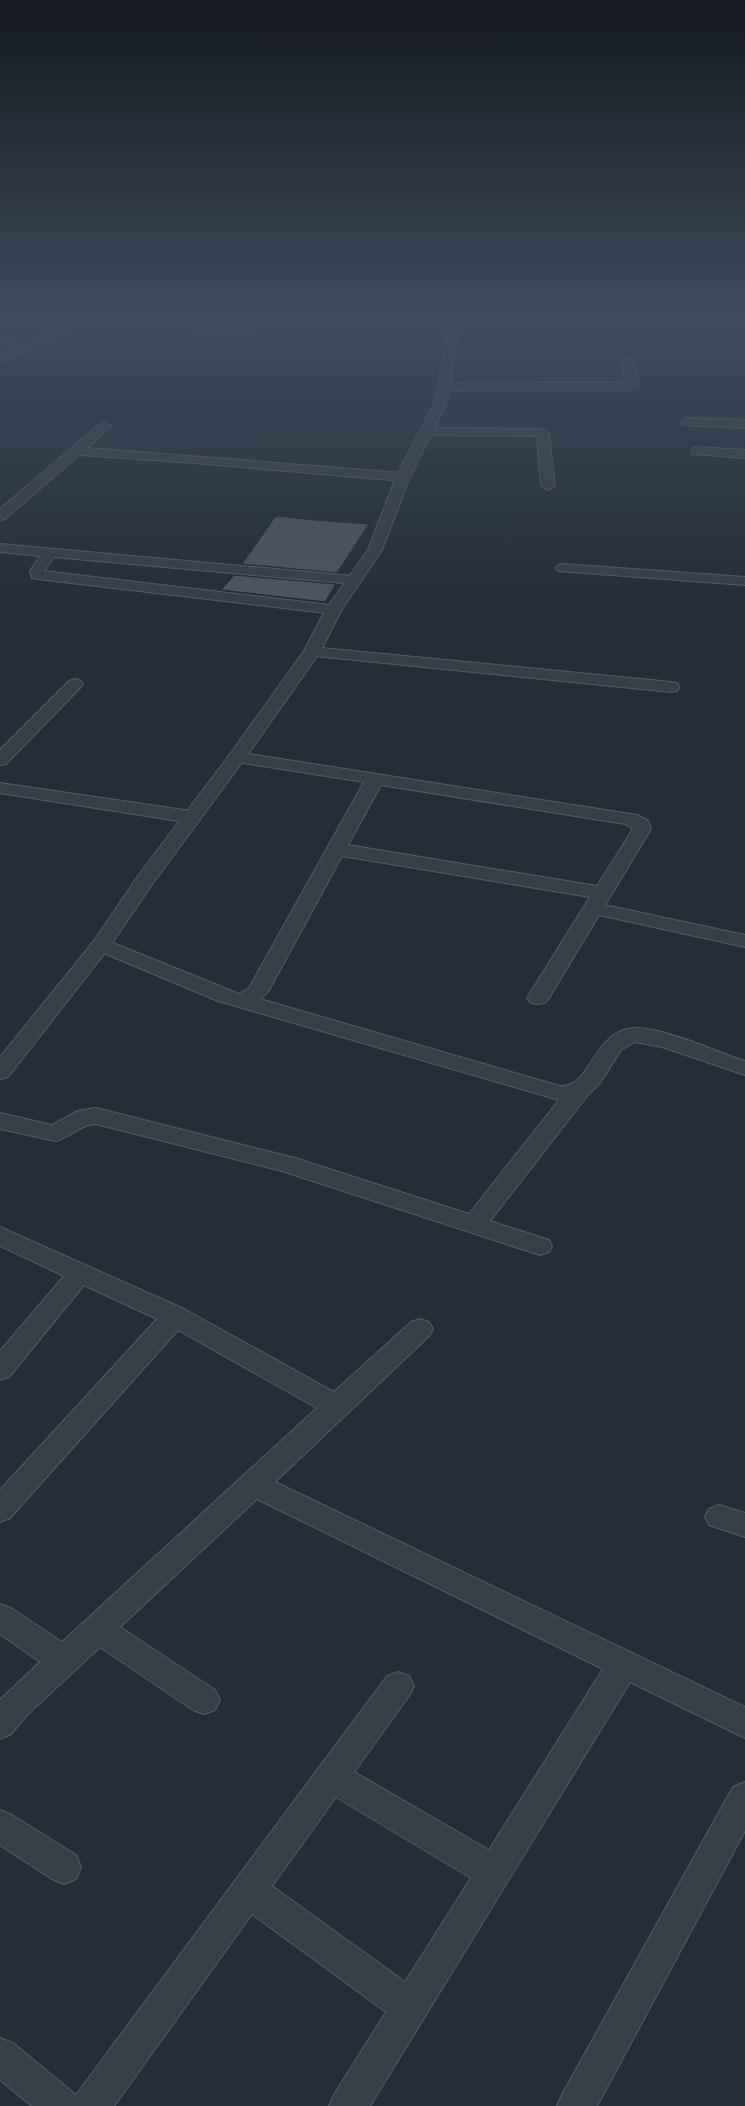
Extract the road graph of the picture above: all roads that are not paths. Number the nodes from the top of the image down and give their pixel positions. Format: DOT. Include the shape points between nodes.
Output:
graph roads {
  1 [pos="435,414"];
  2 [pos="686,422"];
  3 [pos="745,424"];
  4 [pos="105,426"];
  5 [pos="427,432"];
  6 [pos="76,451"];
  7 [pos="698,451"];
  8 [pos="745,454"];
  9 [pos="403,477"];
  10 [pos="548,486"];
  11 [pos="2,512"];
  12 [pos="0,548"];
  13 [pos="50,553"];
  14 [pos="125,560"];
  15 [pos="563,568"];
  16 [pos="354,580"];
  17 [pos="745,581"];
  18 [pos="105,583"];
  19 [pos="334,609"];
  20 [pos="312,652"];
  21 [pos="75,684"];
  22 [pos="671,687"];
  23 [pos="237,757"];
  24 [pos="0,760"];
  25 [pos="375,779"];
  26 [pos="0,788"];
  27 [pos="191,817"];
  28 [pos="337,849"];
  29 [pos="597,901"];
  30 [pos="745,941"];
  31 [pos="101,945"];
  32 [pos="538,998"];
  33 [pos="242,1001"];
  34 [pos="745,1068"];
  35 [pos="0,1072"];
  36 [pos="579,1091"];
  37 [pos="0,1121"];
  38 [pos="474,1225"];
  39 [pos="0,1236"];
  40 [pos="540,1246"];
  41 [pos="80,1273"];
  42 [pos="175,1316"];
  43 [pos="420,1329"];
  44 [pos="0,1370"];
  45 [pos="336,1406"];
  46 [pos="253,1484"];
  47 [pos="0,1510"];
  48 [pos="0,1617"];
  49 [pos="98,1629"];
  50 [pos="64,1661"];
  51 [pos="624,1664"];
  52 [pos="398,1686"];
  53 [pos="204,1700"];
  54 [pos="745,1723"];
  55 [pos="0,1724"];
  56 [pos="332,1777"];
  57 [pos="745,1798"];
  58 [pos="0,1826"];
  59 [pos="64,1867"];
  60 [pos="494,1872"];
  61 [pos="249,1890"];
  62 [pos="410,2007"];
  63 [pos="0,2056"];
  64 [pos="62,2106"];
  65 [pos="90,2106"];
  66 [pos="348,2106"];
  67 [pos="576,2106"];
  1 -- 5 [label="street"];
  2 -- 3 [label="street"];
  4 -- 6 [label="street"];
  5 -- 9 [label="street"];
  5 -- 10 [label="street" via="540,432 543,434"];
  6 -- 9 [label="street"];
  6 -- 11 [label="street"];
  7 -- 8 [label="street"];
  9 -- 16 [label="street" via="375,550"];
  12 -- 13 [label="street"];
  13 -- 14 [label="street"];
  13 -- 18 [label="street" via="37,574"];
  14 -- 16 [label="street"];
  14 -- 18 [label="street"];
  15 -- 17 [label="street"];
  16 -- 19 [label="street"];
  18 -- 19 [label="street" via="205,592"];
  19 -- 20 [label="street"];
  20 -- 22 [label="street"];
  20 -- 23 [label="street"];
  21 -- 24 [label="street"];
  23 -- 25 [label="street"];
  23 -- 27 [label="street"];
  25 -- 28 [label="street"];
  25 -- 29 [label="street" via="615,816 636,822 642,829"];
  26 -- 27 [label="street"];
  27 -- 31 [label="street"];
  28 -- 29 [label="street"];
  28 -- 33 [label="street" via="257,992"];
  29 -- 30 [label="street"];
  29 -- 32 [label="street"];
  31 -- 33 [label="street"];
  31 -- 35 [label="street"];
  33 -- 36 [label="street" via="549,1091 565,1094"];
  34 -- 36 [label="street" via="650,1036 633,1035 619,1039"];
  36 -- 38 [label="street"];
  37 -- 38 [label="street" via="56,1133 86,1116 96,1116 287,1164"];
  38 -- 40 [label="street"];
  39 -- 41 [label="street"];
  41 -- 42 [label="street"];
  41 -- 44 [label="street"];
  42 -- 45 [label="street"];
  42 -- 47 [label="street"];
  43 -- 45 [label="street"];
  45 -- 46 [label="street"];
  46 -- 49 [label="street"];
  46 -- 51 [label="street"];
  48 -- 50 [label="street"];
  49 -- 50 [label="street"];
  49 -- 53 [label="street"];
  50 -- 55 [label="street" via="16,1705"];
  51 -- 54 [label="street"];
  51 -- 60 [label="street"];
  52 -- 56 [label="street"];
  56 -- 60 [label="street"];
  56 -- 61 [label="street"];
  57 -- 67 [label="street"];
  58 -- 59 [label="street"];
  60 -- 62 [label="street"];
  61 -- 62 [label="street"];
  61 -- 65 [label="street"];
  62 -- 66 [label="street"];
  63 -- 64 [label="street"];
}
